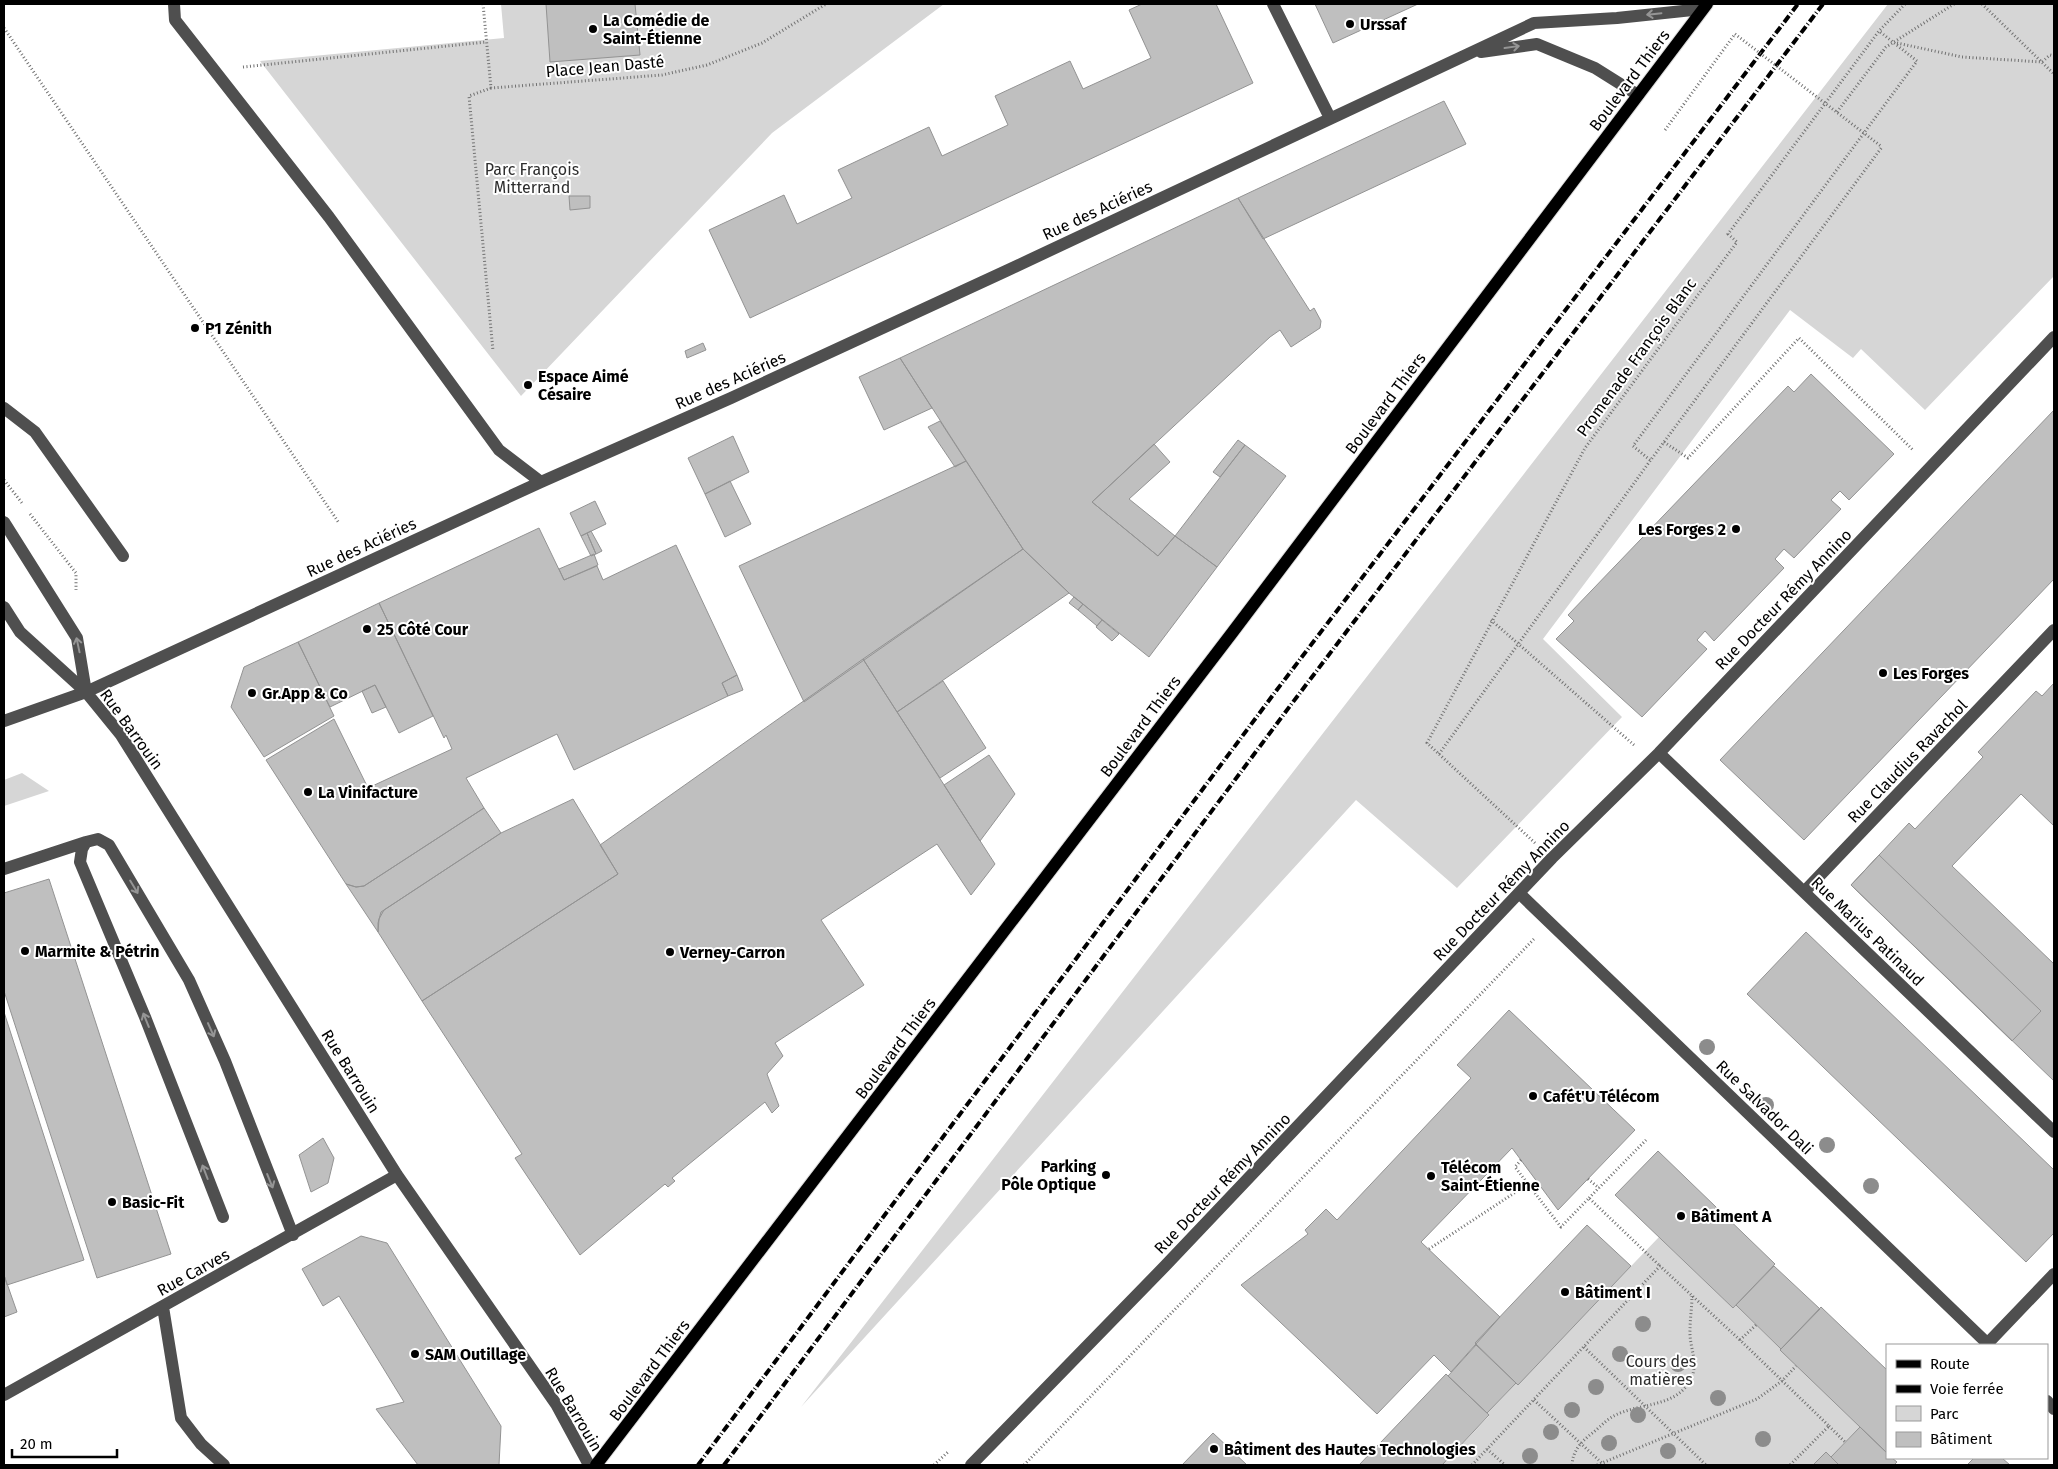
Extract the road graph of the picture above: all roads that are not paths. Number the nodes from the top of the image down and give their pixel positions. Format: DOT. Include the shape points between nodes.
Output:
graph roads {
  1 [pos="174,4"];
  2 [pos="1273,4"];
  3 [pos="1704,6"];
  4 [pos="1464,54"];
  5 [pos="1638,95"];
  6 [pos="1330,118"];
  7 [pos="2054,337"];
  8 [pos="4,408"];
  9 [pos="541,482"];
  10 [pos="4,522"];
  11 [pos="123,556"];
  12 [pos="4,607"];
  13 [pos="2054,630"];
  14 [pos="86,692"];
  15 [pos="4,721"];
  16 [pos="1655,756"];
  17 [pos="86,842"];
  18 [pos="4,869"];
  19 [pos="1804,892"];
  20 [pos="1519,893"];
  21 [pos="2054,1132"];
  22 [pos="397,1175"];
  23 [pos="223,1217"];
  24 [pos="292,1234"];
  25 [pos="2054,1274"];
  26 [pos="163,1307"];
  27 [pos="1987,1344"];
  28 [pos="1989,1344"];
  29 [pos="4,1396"];
  30 [pos="224,1465"];
  31 [pos="589,1465"];
  32 [pos="596,1465"];
  33 [pos="971,1465"];
  1 -- 9 [label="street" via="175,20 329,217 499,450"];
  2 -- 6 [label="street"];
  3 -- 4 [label="street, Rue des Aciéries, one-way" via="1616,18 1534,23"];
  3 -- 5 [label="main road, Boulevard Thiers"];
  4 -- 5 [label="street, Rue des Aciéries, one-way" via="1537,44 1595,68"];
  4 -- 6 [label="street, Rue des Aciéries"];
  5 -- 32 [label="main road, Boulevard Thiers"];
  6 -- 9 [label="street, Rue des Aciéries" via="757,386"];
  7 -- 16 [label="street, Rue Docteur Rémy Annino"];
  8 -- 11 [label="street" via="35,432"];
  9 -- 14 [label="street, Rue des Aciéries"];
  14 -- 10 [label="street, one-way" via="77,638"];
  12 -- 14 [label="street, Rue Barrouin" via="20,632"];
  13 -- 19 [label="street, Rue Claudius Ravachol"];
  14 -- 15 [label="street, Rue des Aciéries"];
  14 -- 22 [label="street, Rue Barrouin" via="121,735"];
  16 -- 19 [label="street, Rue Marius Patinaud"];
  16 -- 20 [label="street, Rue Docteur Rémy Annino"];
  17 -- 18 [label="street"];
  23 -- 17 [label="street, one-way" via="80,862"];
  17 -- 24 [label="street, one-way" via="98,839 109,845 189,980 225,1061"];
  19 -- 21 [label="street, Rue Marius Patinaud"];
  20 -- 27 [label="street, Rue Salvador Dali"];
  20 -- 33 [label="street, Rue Docteur Rémy Annino"];
  22 -- 24 [label="street, Rue Carves"];
  22 -- 31 [label="street, Rue Barrouin" via="556,1404"];
  24 -- 26 [label="street, Rue Carves"];
  25 -- 28 [label="street"];
  26 -- 29 [label="street, Rue Carves"];
  26 -- 30 [label="street" via="181,1418 201,1444"];
}
